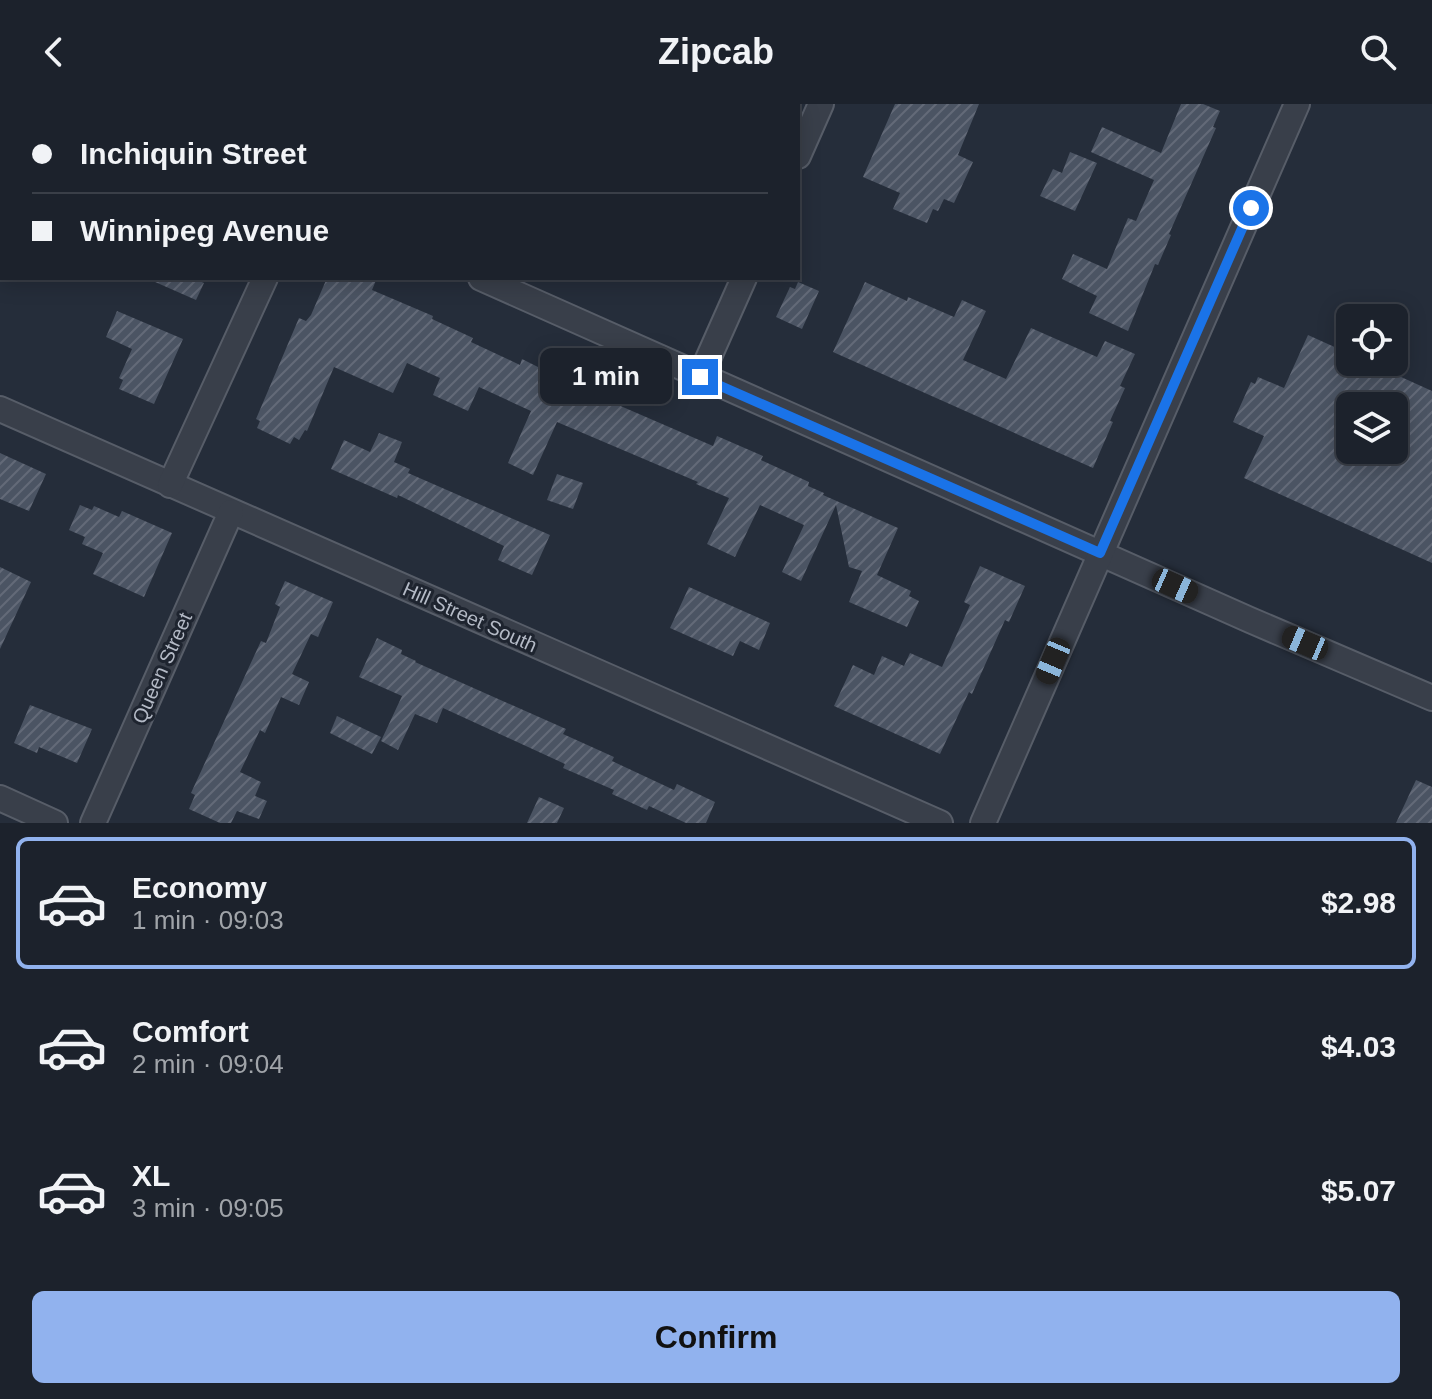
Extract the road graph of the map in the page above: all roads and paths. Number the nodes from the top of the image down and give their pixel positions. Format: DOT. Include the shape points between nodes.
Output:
graph roads {
  1 [pos="821,104"];
  2 [pos="1297,104"];
  3 [pos="800,151"];
  4 [pos="264,280"];
  5 [pos="743,280"];
  6 [pos="497,281"];
  7 [pos="700,377"];
  8 [pos="0,409"];
  9 [pos="170,485"];
  10 [pos="231,512"];
  11 [pos="1100,553"];
  12 [pos="1432,698"];
  13 [pos="0,798"];
  14 [pos="55,823"];
  15 [pos="93,823"];
  16 [pos="940,823"];
  17 [pos="983,823"];
  1 -- 3 [label="street"];
  2 -- 11 [label="street"];
  4 -- 9 [label="street"];
  5 -- 7 [label="street"];
  6 -- 7 [label="street"];
  7 -- 11 [label="street"];
  8 -- 9 [label="street, Hill Street South"];
  9 -- 10 [label="street, Hill Street South"];
  10 -- 15 [label="street, Queen Street"];
  10 -- 16 [label="street, Hill Street South"];
  11 -- 12 [label="street"];
  11 -- 17 [label="street"];
  13 -- 14 [label="street"];
}
